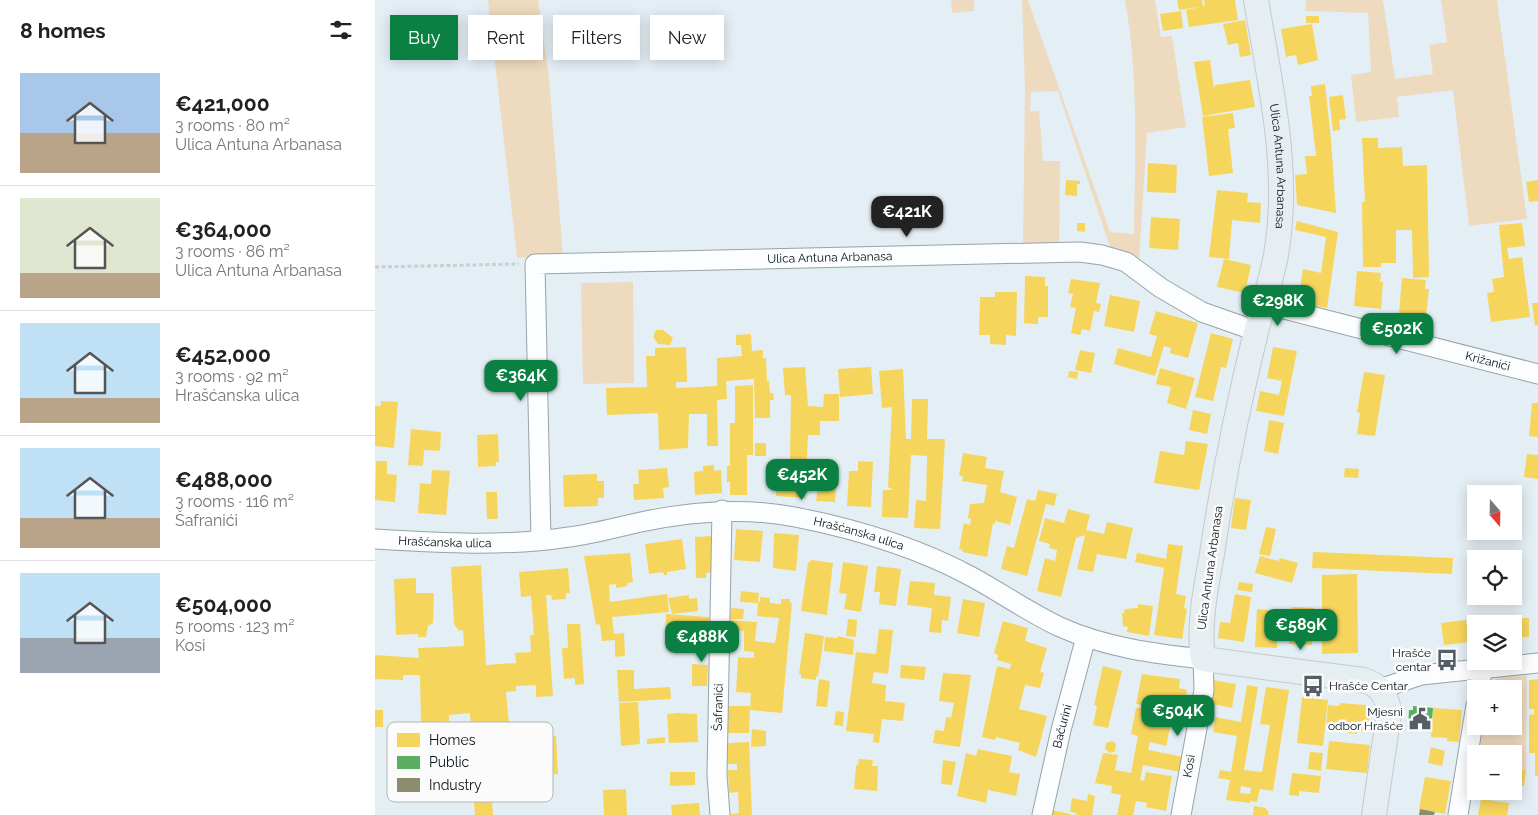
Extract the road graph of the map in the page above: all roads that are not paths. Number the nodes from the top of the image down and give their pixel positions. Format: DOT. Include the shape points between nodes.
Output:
graph roads {
  1 [pos="1256,0"];
  2 [pos="1264,304"];
  3 [pos="1256,331"];
  4 [pos="1538,374"];
  5 [pos="722,510"];
  6 [pos="375,539"];
  7 [pos="541,540"];
  8 [pos="1086,637"];
  9 [pos="1203,659"];
  10 [pos="1538,663"];
  11 [pos="1522,664"];
  12 [pos="1467,669"];
  13 [pos="1380,689"];
  14 [pos="1471,735"];
  15 [pos="720,815"];
  16 [pos="1042,815"];
  17 [pos="1181,815"];
  18 [pos="1374,815"];
  19 [pos="1458,815"];
  1 -- 2 [label="main road, Ulica Antuna Arbanasa" via="1275,110 1281,179 1280,227"];
  2 -- 3 [label="main road, Ulica Antuna Arbanasa"];
  2 -- 4 [label="street, Križanići"];
  3 -- 7 [label="street, Ulica Antuna Arbanasa" via="1202,312 1126,262 1079,252 535,264"];
  3 -- 9 [label="main road, Ulica Antuna Arbanasa" via="1221,491 1202,627"];
  5 -- 7 [label="street, Hrašćanska ulica"];
  5 -- 8 [label="street, Hrašćanska ulica" via="801,518 915,551 973,577 1060,627"];
  5 -- 15 [label="street, Šafranići" via="717,775"];
  6 -- 7 [label="street, Hrašćanska ulica" via="507,545"];
  8 -- 9 [label="street, Hrašćanska ulica" via="1149,652"];
  8 -- 16 [label="street, Bačurini"];
  9 -- 13 [label="main road" via="1363,680"];
  9 -- 17 [label="street, Kosi" via="1204,690"];
  10 -- 11 [label="street"];
  12 -- 13 [label="street" via="1421,676"];
  13 -- 18 [label="main road" via="1389,713"];
  14 -- 19 [label="street"];
}
